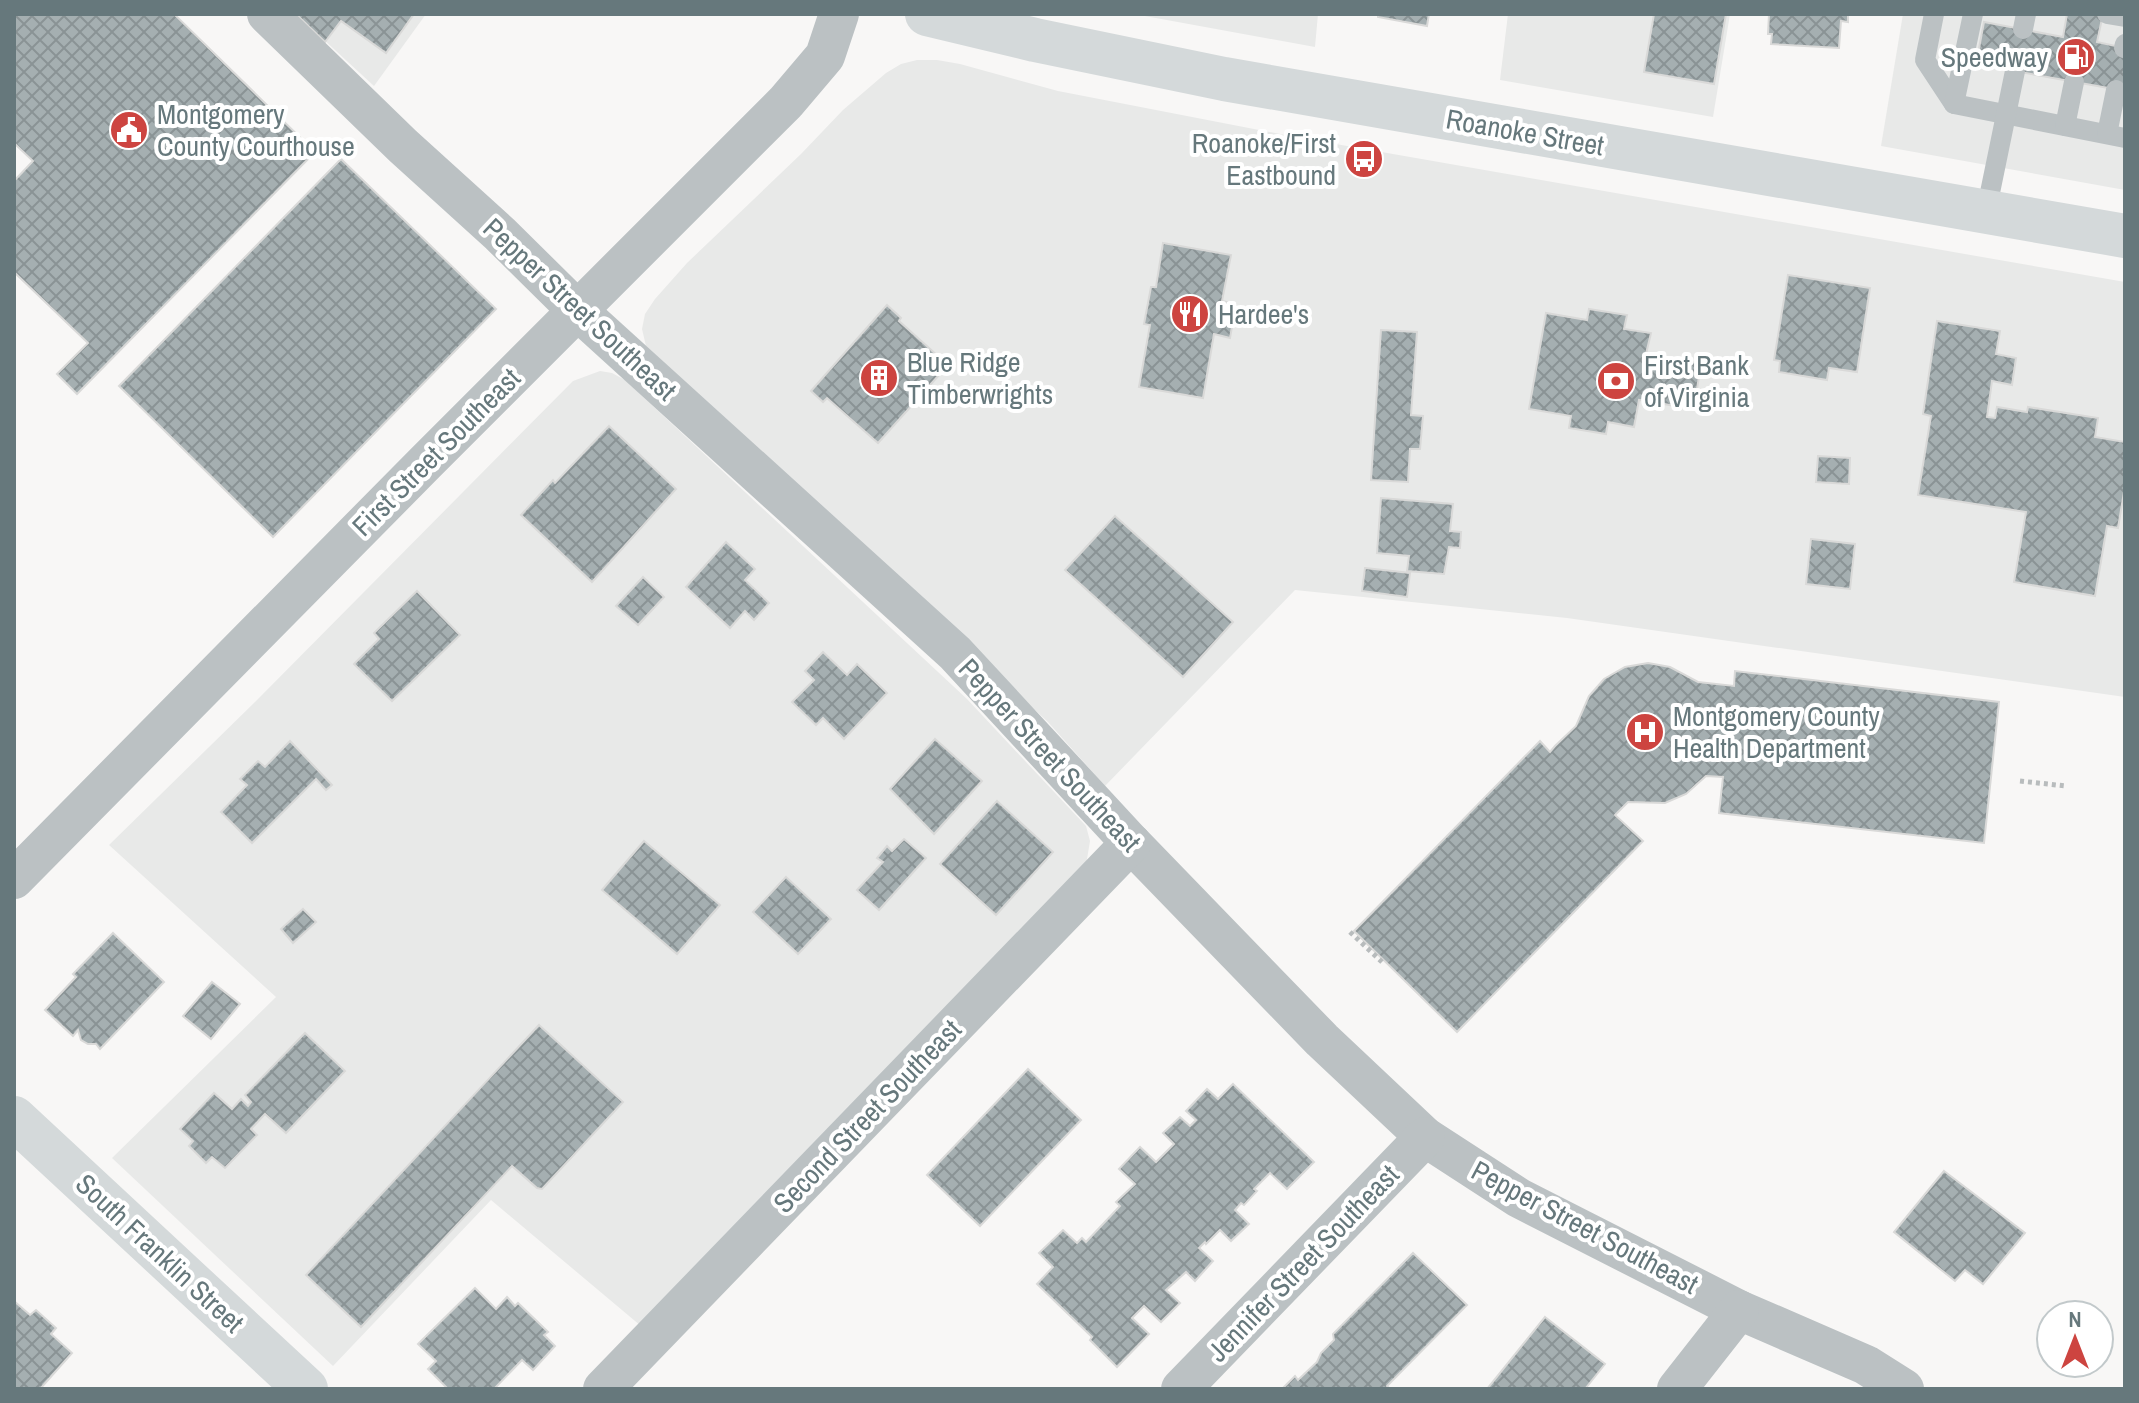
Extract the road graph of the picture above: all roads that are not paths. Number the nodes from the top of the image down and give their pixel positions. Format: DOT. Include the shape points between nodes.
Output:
graph roads {
  1 [pos="267,14"];
  2 [pos="839,14"];
  3 [pos="927,14"];
  4 [pos="1934,14"];
  5 [pos="1973,14"];
  6 [pos="2107,14"];
  7 [pos="2125,17"];
  8 [pos="2015,71"];
  9 [pos="2074,82"];
  10 [pos="2116,90"];
  11 [pos="1954,104"];
  12 [pos="2006,115"];
  13 [pos="2065,126"];
  14 [pos="2116,136"];
  15 [pos="1986,212"];
  16 [pos="2125,236"];
  17 [pos="577,310"];
  18 [pos="1131,843"];
  19 [pos="14,879"];
  20 [pos="14,1118"];
  21 [pos="1425,1137"];
  22 [pos="1739,1310"];
  23 [pos="306,1389"];
  24 [pos="603,1389"];
  25 [pos="1181,1389"];
  26 [pos="1677,1389"];
  27 [pos="1904,1389"];
  1 -- 17 [label="street, Pepper Street Southeast"];
  2 -- 17 [label="street, First Street Southeast" via="825,56 786,102"];
  3 -- 15 [label="main road, Roanoke Street" via="1224,79"];
  4 -- 11 [label="lane" via="1925,60"];
  5 -- 11 [label="lane"];
  6 -- 7 [label="lane"];
  8 -- 12 [label="lane"];
  9 -- 13 [label="lane"];
  10 -- 14 [label="lane"];
  11 -- 12 [label="lane"];
  12 -- 13 [label="lane"];
  12 -- 15 [label="lane"];
  13 -- 14 [label="lane"];
  15 -- 16 [label="main road, Roanoke Street"];
  17 -- 18 [label="street, Pepper Street Southeast" via="955,653"];
  17 -- 19 [label="street, First Street Southeast"];
  18 -- 21 [label="street, Pepper Street Southeast" via="1322,1040"];
  18 -- 24 [label="street, Second Street Southeast"];
  20 -- 23 [label="main road, South Franklin Street"];
  21 -- 22 [label="street, Pepper Street Southeast" via="1519,1198"];
  21 -- 25 [label="street, Jennifer Street Southeast"];
  22 -- 26 [label="street"];
  22 -- 27 [label="street, Pepper Street Southeast" via="1866,1365"];
}
